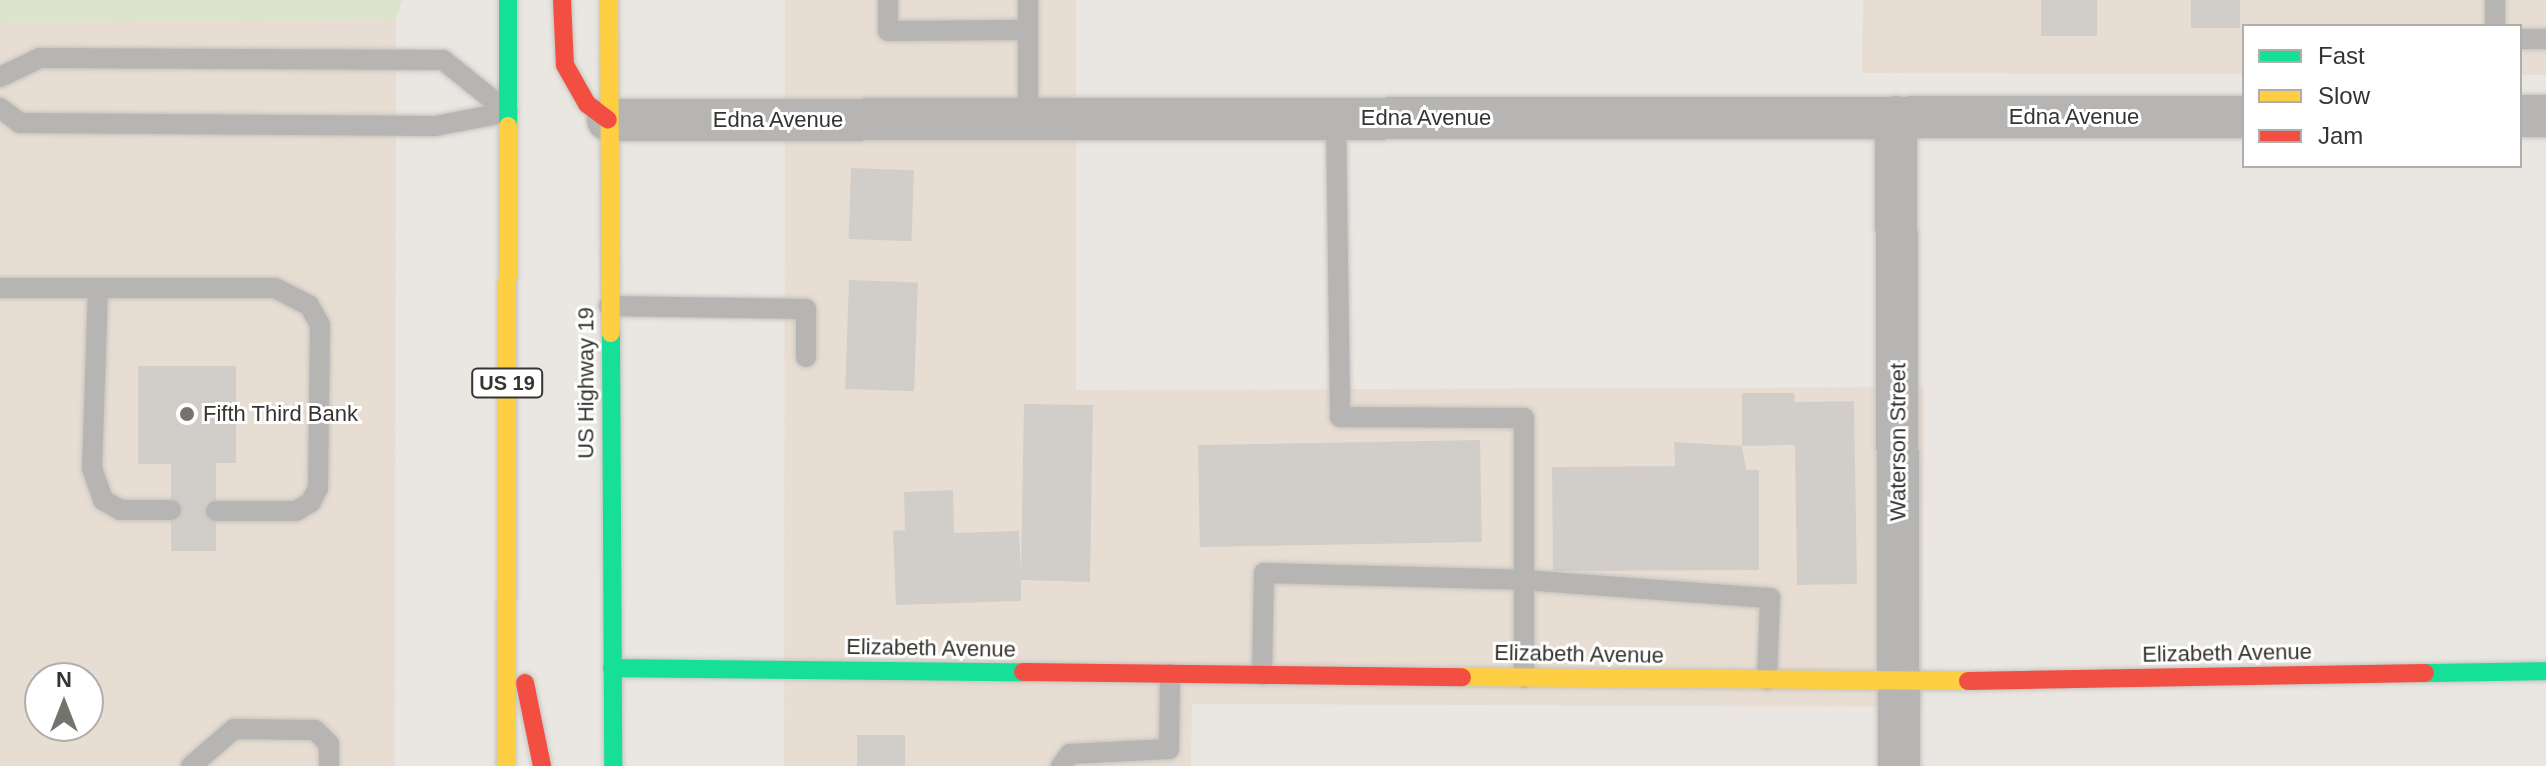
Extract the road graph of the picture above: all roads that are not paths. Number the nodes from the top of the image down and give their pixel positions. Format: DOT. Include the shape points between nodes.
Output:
graph roads {
  1 [pos="508,0"];
  2 [pos="562,0"];
  3 [pos="609,0"];
  4 [pos="888,0"];
  5 [pos="1028,0"];
  6 [pos="2495,0"];
  7 [pos="2495,24"];
  8 [pos="1028,30"];
  9 [pos="2522,39"];
  10 [pos="2546,39"];
  11 [pos="0,77"];
  12 [pos="0,108"];
  13 [pos="508,112"];
  14 [pos="2522,116"];
  15 [pos="2546,116"];
  16 [pos="1896,117"];
  17 [pos="2242,117"];
  18 [pos="1028,119"];
  19 [pos="1336,119"];
  20 [pos="608,120"];
  21 [pos="0,288"];
  22 [pos="98,288"];
  23 [pos="609,306"];
  24 [pos="806,357"];
  25 [pos="171,510"];
  26 [pos="216,511"];
  27 [pos="1524,580"];
  28 [pos="507,594"];
  29 [pos="612,668"];
  30 [pos="2546,671"];
  31 [pos="1170,674"];
  32 [pos="1262,675"];
  33 [pos="1524,678"];
  34 [pos="1767,680"];
  35 [pos="1899,682"];
  36 [pos="191,766"];
  37 [pos="329,766"];
  38 [pos="506,766"];
  39 [pos="542,766"];
  40 [pos="613,766"];
  41 [pos="1061,766"];
  42 [pos="1899,766"];
  1 -- 13 [label="main road, US 19"];
  2 -- 20 [label="main road" via="565,65 587,104"];
  3 -- 20 [label="main road, US Highway 19"];
  4 -- 8 [label="lane" via="888,31"];
  5 -- 8 [label="lane"];
  6 -- 7 [label="lane"];
  8 -- 18 [label="lane"];
  9 -- 10 [label="lane"];
  11 -- 13 [label="lane" via="40,58 443,60"];
  12 -- 13 [label="lane" via="20,123 435,126"];
  13 -- 28 [label="main road, US 19"];
  14 -- 15 [label="street"];
  16 -- 17 [label="street, Edna Avenue"];
  16 -- 19 [label="street, Edna Avenue"];
  16 -- 35 [label="street, Waterson Street"];
  18 -- 19 [label="street, Edna Avenue"];
  18 -- 20 [label="street, Edna Avenue"];
  19 -- 27 [label="lane" via="1340,417 1524,418"];
  20 -- 23 [label="main road, US Highway 19"];
  21 -- 22 [label="lane"];
  22 -- 25 [label="lane" via="92,468 103,500 120,510"];
  22 -- 26 [label="lane" via="275,288 309,305 320,325 321,464 311,502 296,511"];
  23 -- 24 [label="lane" via="806,309"];
  23 -- 29 [label="main road, US Highway 19"];
  27 -- 32 [label="lane" via="1264,573"];
  27 -- 33 [label="lane"];
  27 -- 34 [label="lane" via="1770,598"];
  28 -- 38 [label="main road, US 19"];
  28 -- 39 [label="main road"];
  29 -- 31 [label="main road, Elizabeth Avenue"];
  29 -- 40 [label="main road, US Highway 19"];
  30 -- 35 [label="main road, Elizabeth Avenue"];
  31 -- 32 [label="main road, Elizabeth Avenue"];
  31 -- 41 [label="lane" via="1169,749 1070,754"];
  32 -- 33 [label="main road, Elizabeth Avenue"];
  33 -- 34 [label="main road, Elizabeth Avenue"];
  34 -- 35 [label="main road, Elizabeth Avenue"];
  35 -- 42 [label="street, Waterson Street"];
  36 -- 37 [label="lane" via="234,729 247,729 315,730 329,744"];
}
